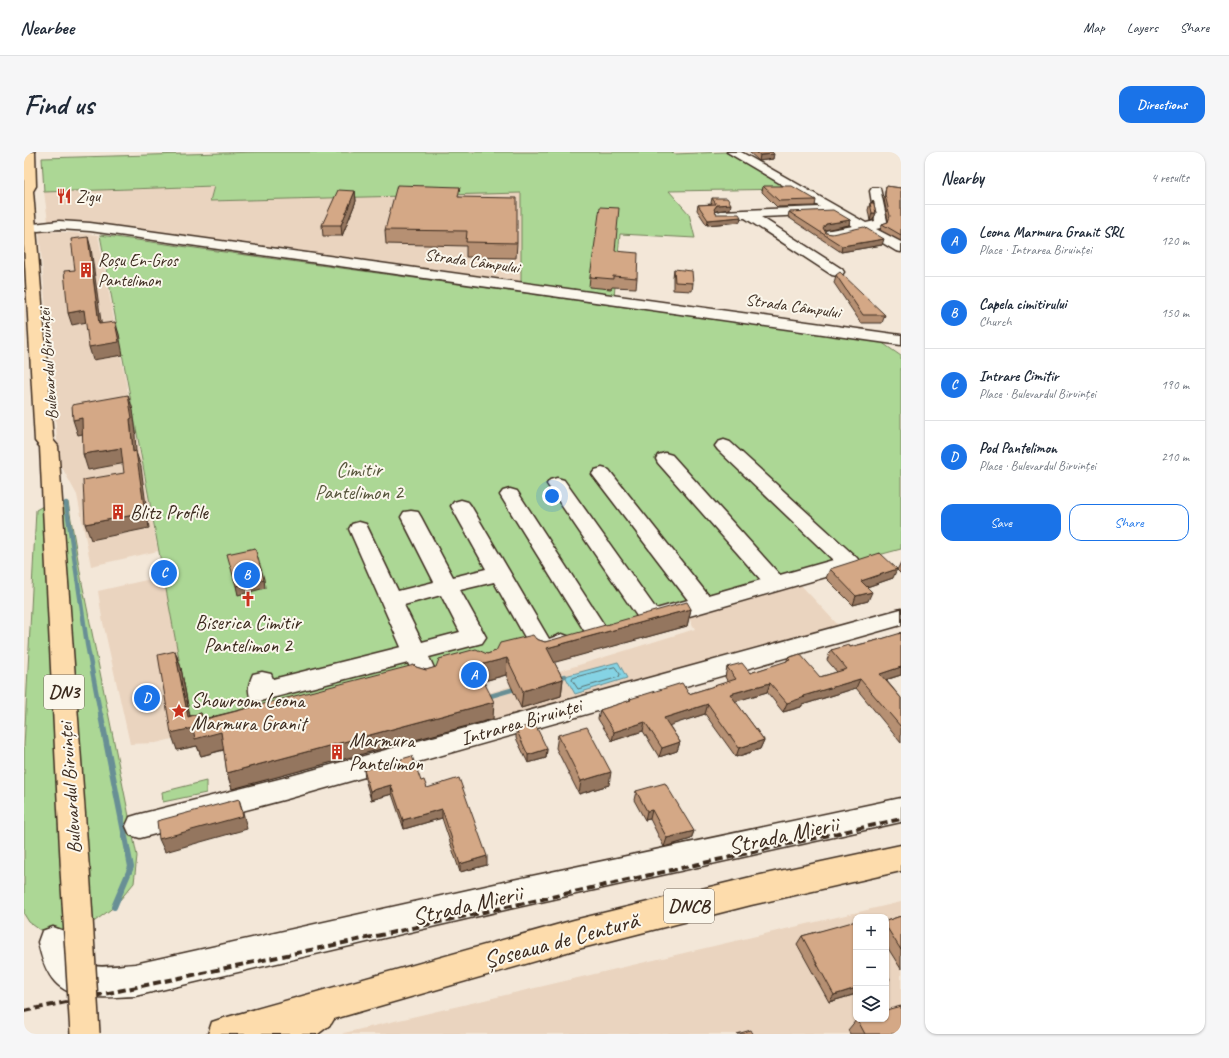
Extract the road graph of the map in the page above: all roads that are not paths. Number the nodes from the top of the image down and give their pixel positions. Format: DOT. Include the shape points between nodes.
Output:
graph roads {
  1 [pos="29,152"];
  2 [pos="733,152"];
  3 [pos="24,153"];
  4 [pos="30,186"];
  5 [pos="876,191"];
  6 [pos="834,210"];
  7 [pos="746,213"];
  8 [pos="720,215"];
  9 [pos="38,227"];
  10 [pos="865,228"];
  11 [pos="830,234"];
  12 [pos="901,248"];
  13 [pos="837,272"];
  14 [pos="901,340"];
  15 [pos="49,446"];
  16 [pos="724,446"];
  17 [pos="665,460"];
  18 [pos="602,474"];
  19 [pos="557,484"];
  20 [pos="510,495"];
  21 [pos="461,506"];
  22 [pos="410,517"];
  23 [pos="359,529"];
  24 [pos="500,573"];
  25 [pos="776,584"];
  26 [pos="447,586"];
  27 [pos="392,600"];
  28 [pos="703,604"];
  29 [pos="901,617"];
  30 [pos="651,619"];
  31 [pos="613,629"];
  32 [pos="415,652"];
  33 [pos="426,677"];
  34 [pos="262,681"];
  35 [pos="901,810"];
  36 [pos="140,826"];
  37 [pos="901,858"];
  38 [pos="53,942"];
  39 [pos="332,1004"];
  40 [pos="86,1034"];
  41 [pos="224,1034"];
  42 [pos="290,1034"];
  1 -- 3 [label="street"];
  1 -- 4 [label="main road, Bulevardul Biruinței / DN3"];
  2 -- 6 [label="street"];
  4 -- 9 [label="main road, Bulevardul Biruinței / DN3" via="34,190"];
  4 -- 15 [label="main road, Bulevardul Biruinței / DN3" via="28,191 44,441"];
  5 -- 10 [label="street" via="881,223"];
  6 -- 7 [label="street"];
  6 -- 10 [label="street"];
  7 -- 8 [label="street"];
  7 -- 13 [label="street"];
  9 -- 14 [label="street, Strada Câmpului" via="90,227"];
  9 -- 15 [label="main road, Bulevardul Biruinței / DN3" via="54,440"];
  10 -- 11 [label="street"];
  10 -- 12 [label="street"];
  15 -- 40 [label="main road, Bulevardul Biruinței / DN3, bridge"];
  16 -- 25 [label="street" via="849,563"];
  17 -- 25 [label="street"];
  18 -- 28 [label="street"];
  19 -- 30 [label="street"];
  20 -- 31 [label="street"];
  21 -- 24 [label="street"];
  22 -- 26 [label="street"];
  23 -- 27 [label="street"];
  24 -- 26 [label="street"];
  24 -- 31 [label="street" via="543,649"];
  25 -- 28 [label="street"];
  26 -- 27 [label="street"];
  26 -- 32 [label="street" via="479,646"];
  27 -- 32 [label="street"];
  28 -- 30 [label="street"];
  29 -- 36 [label="street, Intrarea Biruinței" via="287,788"];
  30 -- 31 [label="street"];
  32 -- 33 [label="street"];
  32 -- 34 [label="street" via="260,692"];
  35 -- 38 [label="street, Strada Mierii" via="513,894 135,980 84,981 68,975 60,964"];
  37 -- 39 [label="main road, Șoseaua de Centură / DNCB" via="574,934"];
  39 -- 41 [label="main road, Șoseaua de Centură / DNCB"];
  39 -- 42 [label="main road"];
}
